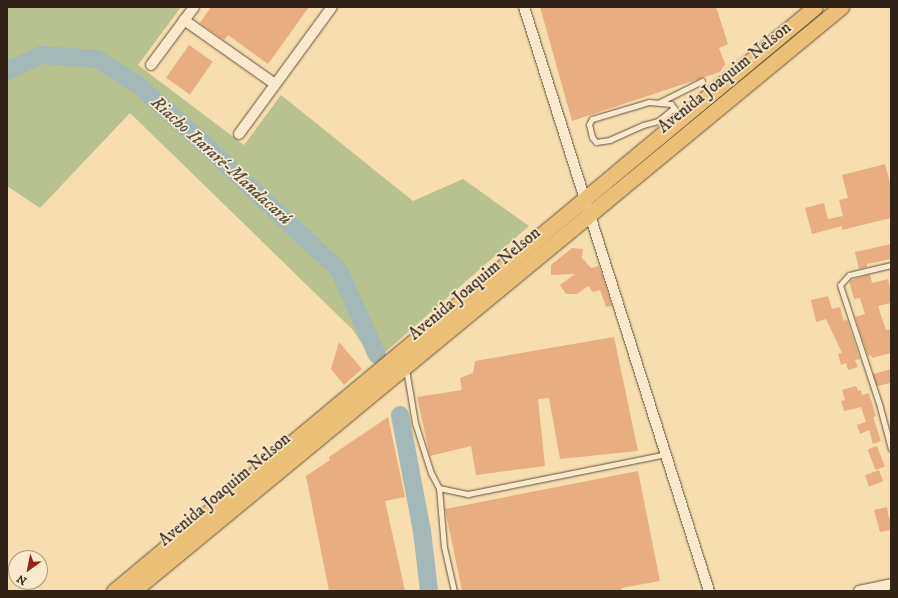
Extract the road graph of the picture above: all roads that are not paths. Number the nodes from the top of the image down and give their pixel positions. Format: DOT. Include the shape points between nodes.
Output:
graph roads {
  1 [pos="194,7"];
  2 [pos="332,7"];
  3 [pos="524,7"];
  4 [pos="815,7"];
  5 [pos="841,7"];
  6 [pos="184,20"];
  7 [pos="151,65"];
  8 [pos="702,81"];
  9 [pos="275,84"];
  10 [pos="660,102"];
  11 [pos="678,114"];
  12 [pos="239,134"];
  13 [pos="585,199"];
  14 [pos="590,214"];
  15 [pos="891,265"];
  16 [pos="406,366"];
  17 [pos="345,408"];
  18 [pos="320,429"];
  19 [pos="891,448"];
  20 [pos="667,454"];
  21 [pos="439,488"];
  22 [pos="887,587"];
  23 [pos="114,591"];
  24 [pos="133,591"];
  25 [pos="454,591"];
  26 [pos="709,591"];
  27 [pos="859,591"];
  1 -- 6 [label="street"];
  2 -- 9 [label="street"];
  3 -- 13 [label="street"];
  4 -- 11 [label="main road, Avenida Joaquim Nelson"];
  5 -- 14 [label="main road, Avenida Joaquim Nelson"];
  6 -- 7 [label="street"];
  6 -- 9 [label="street"];
  8 -- 10 [label="lane"];
  9 -- 12 [label="street"];
  10 -- 11 [label="lane" via="671,104"];
  10 -- 11 [label="lane" via="649,102 592,119 589,124 594,141 610,140 643,125"];
  11 -- 13 [label="main road, Avenida Joaquim Nelson"];
  13 -- 14 [label="street"];
  13 -- 17 [label="main road, Avenida Joaquim Nelson"];
  14 -- 16 [label="main road, Avenida Joaquim Nelson"];
  14 -- 20 [label="street"];
  15 -- 19 [label="lane" via="849,275 840,285"];
  16 -- 17 [label="main road, Avenida Joaquim Nelson"];
  16 -- 21 [label="lane" via="415,422 431,473"];
  17 -- 18 [label="main road, Avenida Joaquim Nelson"];
  18 -- 23 [label="main road, Avenida Joaquim Nelson"];
  18 -- 24 [label="main road, Avenida Joaquim Nelson"];
  20 -- 21 [label="lane" via="468,494"];
  20 -- 26 [label="street"];
  21 -- 25 [label="lane" via="444,547"];
  22 -- 27 [label="street"];
}
